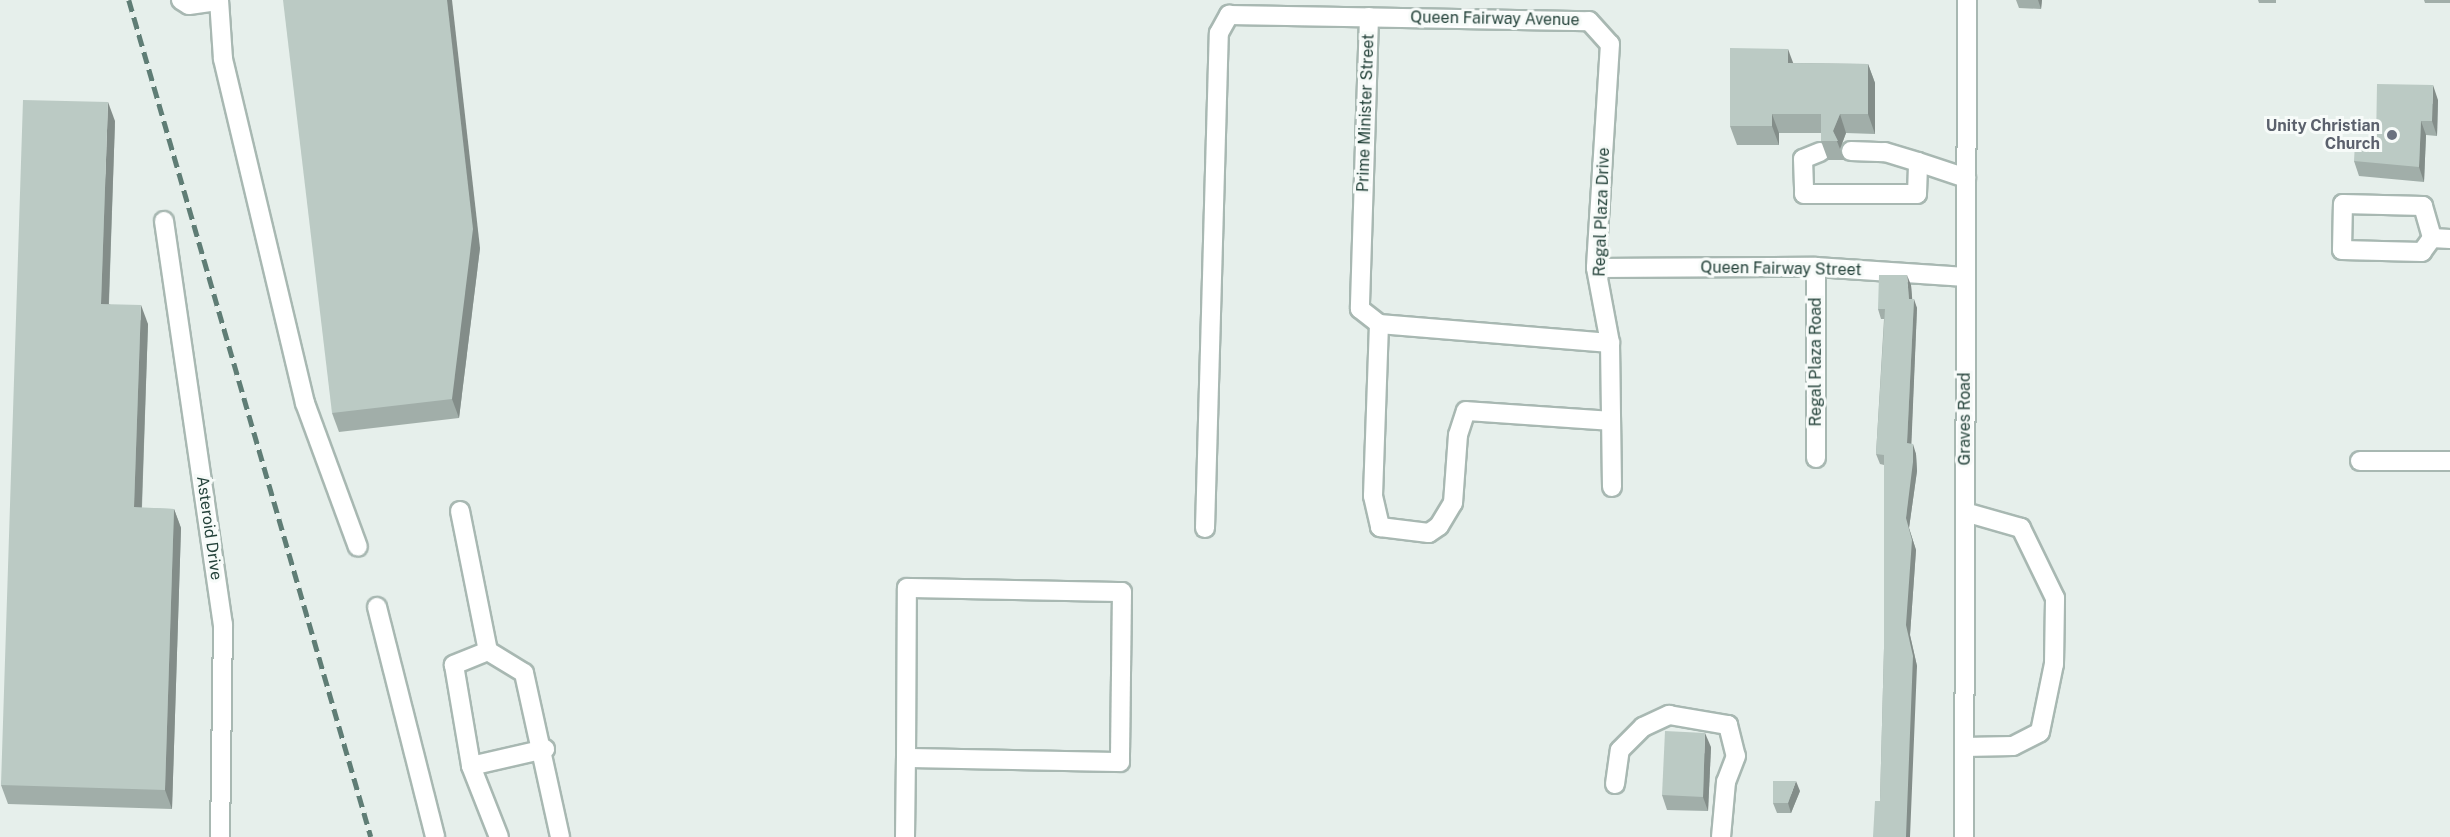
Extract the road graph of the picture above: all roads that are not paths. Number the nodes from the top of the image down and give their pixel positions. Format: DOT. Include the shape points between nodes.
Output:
graph roads {
  1 [pos="181,0"];
  2 [pos="1967,0"];
  3 [pos="219,1"];
  4 [pos="1369,17"];
  5 [pos="1610,44"];
  6 [pos="1851,151"];
  7 [pos="1820,152"];
  8 [pos="1918,162"];
  9 [pos="1966,178"];
  10 [pos="164,221"];
  11 [pos="2441,239"];
  12 [pos="1816,267"];
  13 [pos="1596,268"];
  14 [pos="1966,277"];
  15 [pos="1379,324"];
  16 [pos="1610,343"];
  17 [pos="1611,421"];
  18 [pos="1816,458"];
  19 [pos="2360,461"];
  20 [pos="2450,461"];
  21 [pos="1611,487"];
  22 [pos="460,511"];
  23 [pos="1965,512"];
  24 [pos="1205,528"];
  25 [pos="358,547"];
  26 [pos="377,607"];
  27 [pos="488,651"];
  28 [pos="1964,747"];
  29 [pos="545,749"];
  30 [pos="906,758"];
  31 [pos="471,766"];
  32 [pos="1615,784"];
  33 [pos="554,836"];
  34 [pos="220,837"];
  35 [pos="435,837"];
  36 [pos="499,837"];
  37 [pos="905,837"];
  38 [pos="1721,837"];
  39 [pos="1964,837"];
  1 -- 3 [label="street"];
  2 -- 9 [label="street, Graves Road"];
  3 -- 25 [label="street" via="223,59 305,403"];
  4 -- 5 [label="street, Queen Fairway Avenue" via="1589,21"];
  4 -- 15 [label="street, Prime Minister Street" via="1360,309"];
  4 -- 24 [label="street, Prime Minister Street" via="1229,15 1219,33"];
  5 -- 13 [label="street, Regal Plaza Drive"];
  6 -- 8 [label="street" via="1885,152"];
  7 -- 8 [label="street" via="1803,159 1804,194 1917,194"];
  8 -- 9 [label="street"];
  9 -- 14 [label="street, Graves Road"];
  10 -- 34 [label="street, Asteroid Drive" via="223,624"];
  11 -- 11 [label="street" via="2422,252 2342,250 2343,204 2423,206"];
  12 -- 13 [label="street, Queen Fairway Street"];
  12 -- 14 [label="street, Queen Fairway Street"];
  12 -- 18 [label="street, Regal Plaza Road"];
  13 -- 16 [label="street, Regal Plaza Drive"];
  14 -- 23 [label="street, Graves Road"];
  15 -- 16 [label="street"];
  15 -- 17 [label="street" via="1373,496 1380,527 1429,533 1439,526 1453,503 1458,435 1466,411"];
  16 -- 17 [label="street, Regal Plaza Drive"];
  17 -- 21 [label="street, Regal Plaza Drive"];
  19 -- 20 [label="street"];
  22 -- 27 [label="street"];
  23 -- 28 [label="street, Graves Road"];
  23 -- 28 [label="street" via="2021,528 2055,598 2054,664 2040,732 2013,746"];
  26 -- 35 [label="street"];
  27 -- 29 [label="street" via="524,673"];
  27 -- 31 [label="street" via="454,665"];
  28 -- 39 [label="street, Graves Road"];
  29 -- 31 [label="street"];
  29 -- 33 [label="street"];
  30 -- 30 [label="street" via="907,588 1122,592 1120,762"];
  30 -- 37 [label="street"];
  31 -- 36 [label="street"];
  32 -- 38 [label="street" via="1620,750 1643,727 1669,715 1728,725 1736,756 1726,782"];
}
